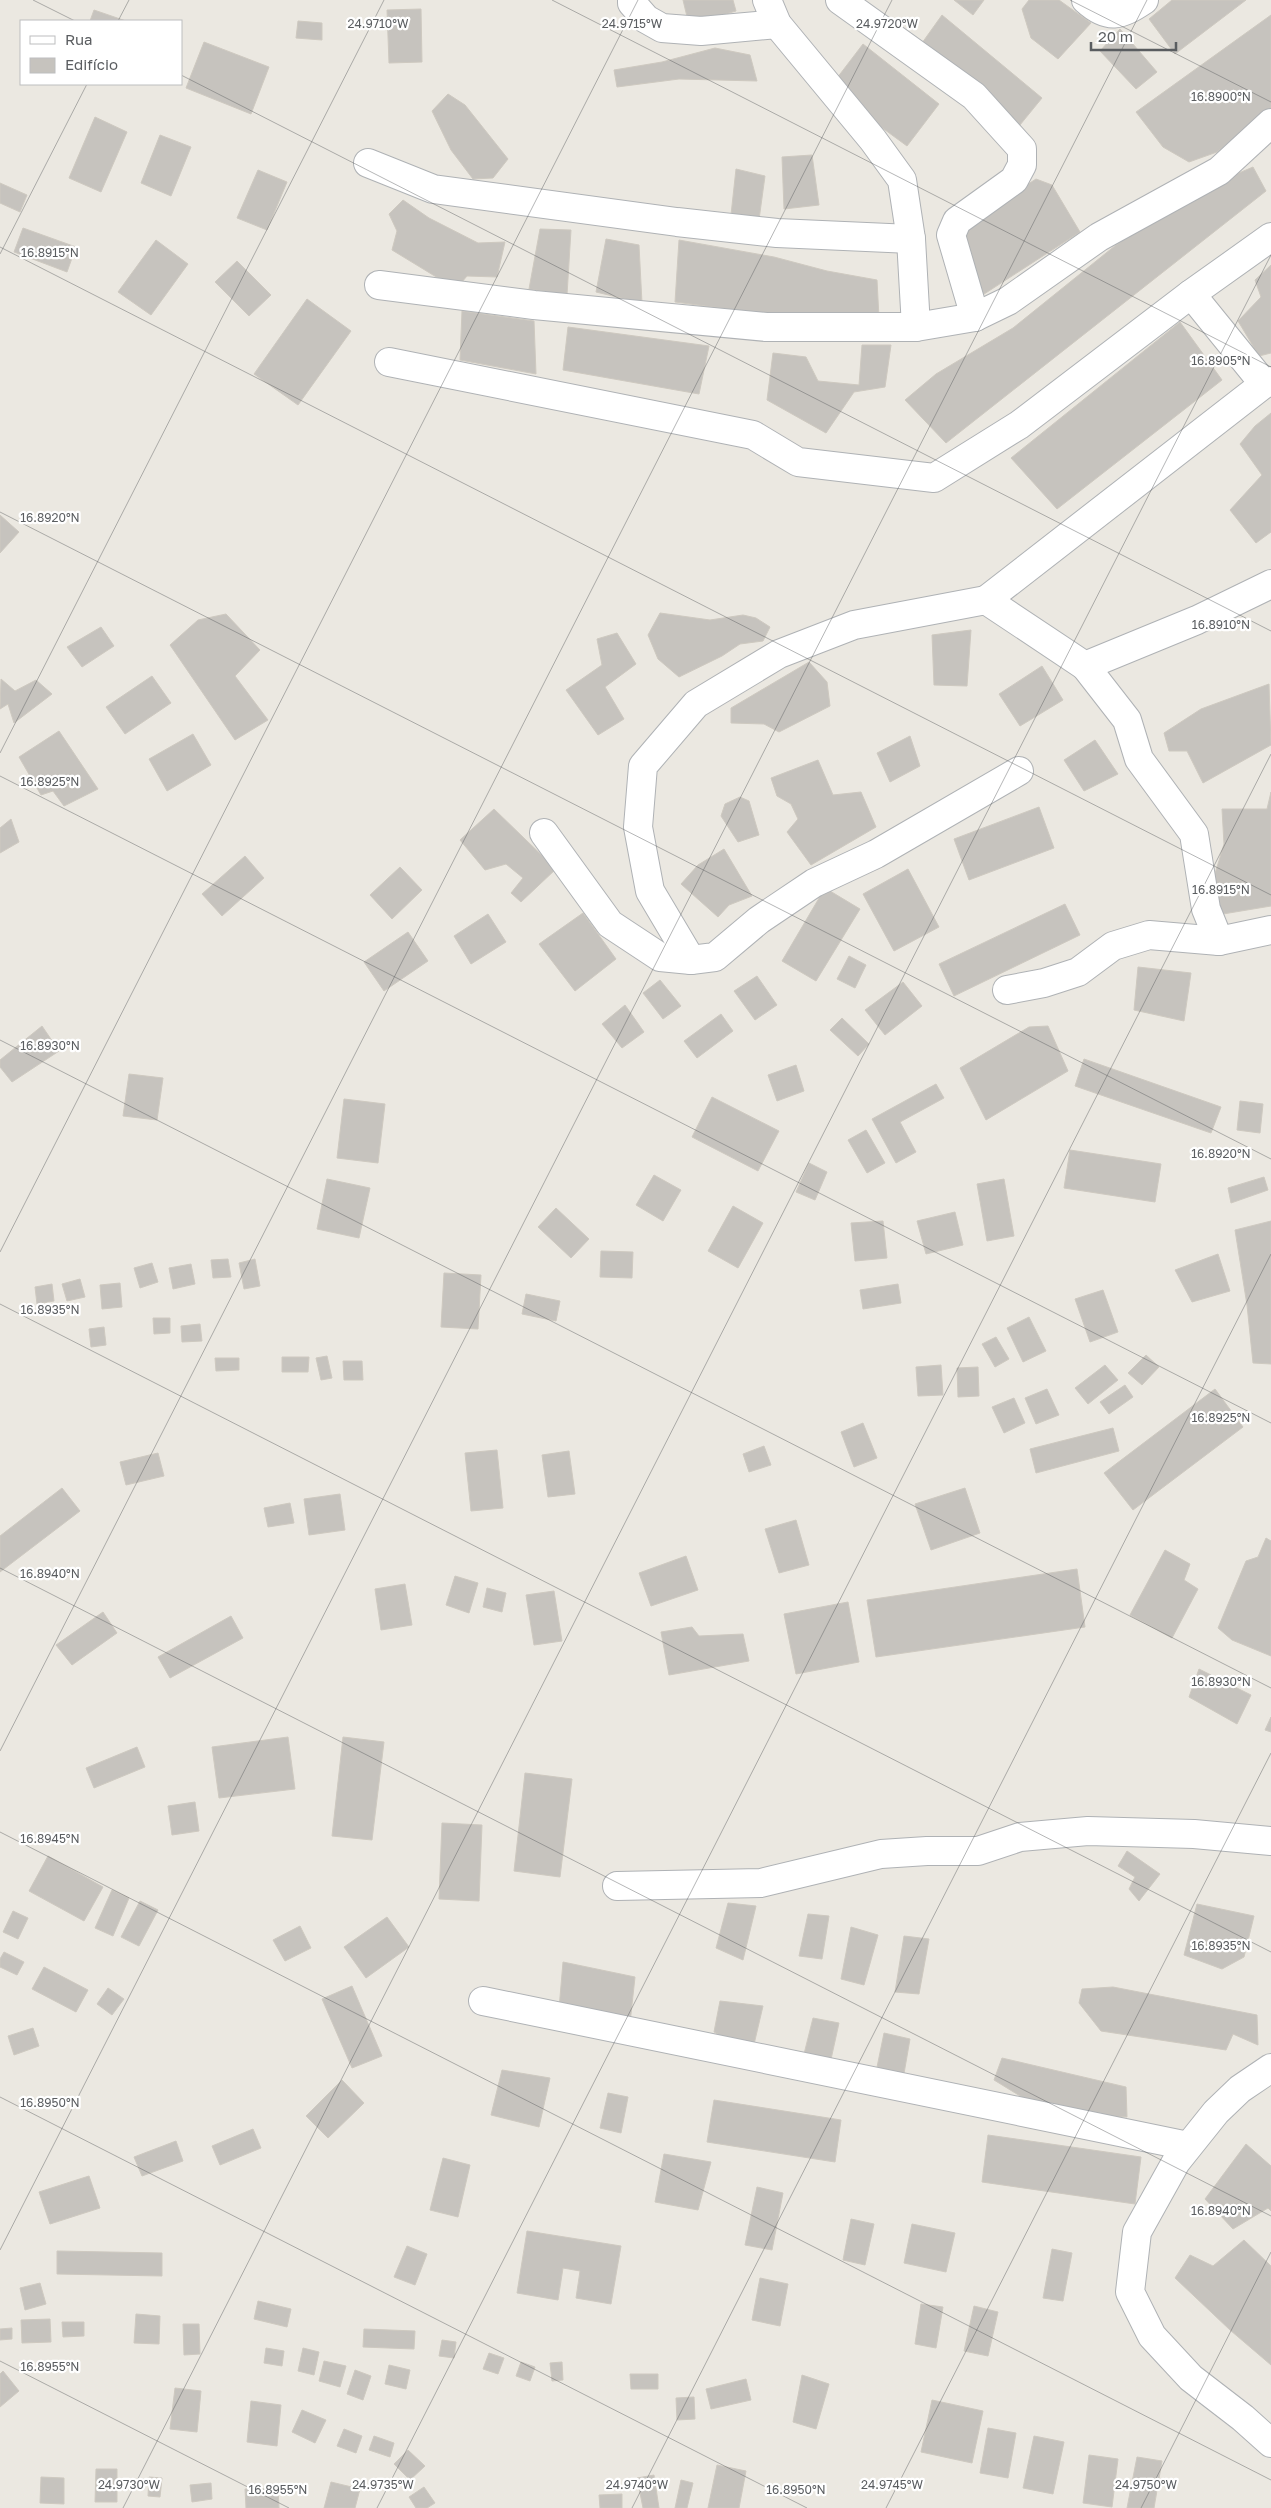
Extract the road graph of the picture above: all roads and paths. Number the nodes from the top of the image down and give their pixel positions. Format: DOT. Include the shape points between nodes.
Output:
graph roads {
  1 [pos="632,0"];
  2 [pos="840,0"];
  3 [pos="1086,0"];
  4 [pos="1144,0"];
  5 [pos="772,12"];
  6 [pos="1271,123"];
  7 [pos="368,164"];
  8 [pos="1271,237"];
  9 [pos="911,239"];
  10 [pos="379,285"];
  11 [pos="1192,294"];
  12 [pos="975,317"];
  13 [pos="916,327"];
  14 [pos="389,362"];
  15 [pos="1268,383"];
  16 [pos="1271,584"];
  17 [pos="986,600"];
  18 [pos="1085,666"];
  19 [pos="1018,770"];
  20 [pos="544,832"];
  21 [pos="1271,930"];
  22 [pos="1219,941"];
  23 [pos="691,960"];
  24 [pos="1007,990"];
  25 [pos="1271,1841"];
  26 [pos="617,1886"];
  27 [pos="483,2001"];
  28 [pos="1271,2068"];
  29 [pos="1188,2146"];
  30 [pos="1271,2443"];
  1 -- 5 [label="street" via="646,19 662,28 701,30"];
  2 -- 12 [label="street" via="974,96 1022,149 1022,165 1014,180 952,228 951,235"];
  3 -- 4 [label="street" via="1097,10 1111,14 1126,12"];
  5 -- 9 [label="street" via="902,180"];
  6 -- 12 [label="street" via="1219,171 1099,237 1008,301"];
  7 -- 9 [label="street" via="434,189 777,233"];
  8 -- 11 [label="street"];
  9 -- 13 [label="street"];
  10 -- 13 [label="street" via="534,305 766,327"];
  11 -- 14 [label="street" via="1019,425 934,478 798,462 753,435"];
  11 -- 15 [label="street"];
  12 -- 13 [label="street"];
  15 -- 17 [label="street"];
  16 -- 18 [label="street" via="1197,620"];
  17 -- 18 [label="street"];
  17 -- 23 [label="street" via="854,625 779,654 696,704 643,766 638,827 650,891"];
  18 -- 22 [label="street" via="1127,720 1139,759 1194,834 1206,909"];
  19 -- 23 [label="street" via="876,854 814,883 760,920 715,957"];
  20 -- 23 [label="street" via="610,924 660,957"];
  21 -- 22 [label="street"];
  22 -- 24 [label="street" via="1149,935 1114,946 1078,972"];
  25 -- 26 [label="street" via="1194,1834 1088,1832 1020,1837 978,1851 881,1854 760,1883"];
  27 -- 29 [label="street"];
  28 -- 29 [label="street" via="1240,2089"];
  29 -- 30 [label="street" via="1137,2232 1130,2292 1152,2336 1190,2378"];
}
